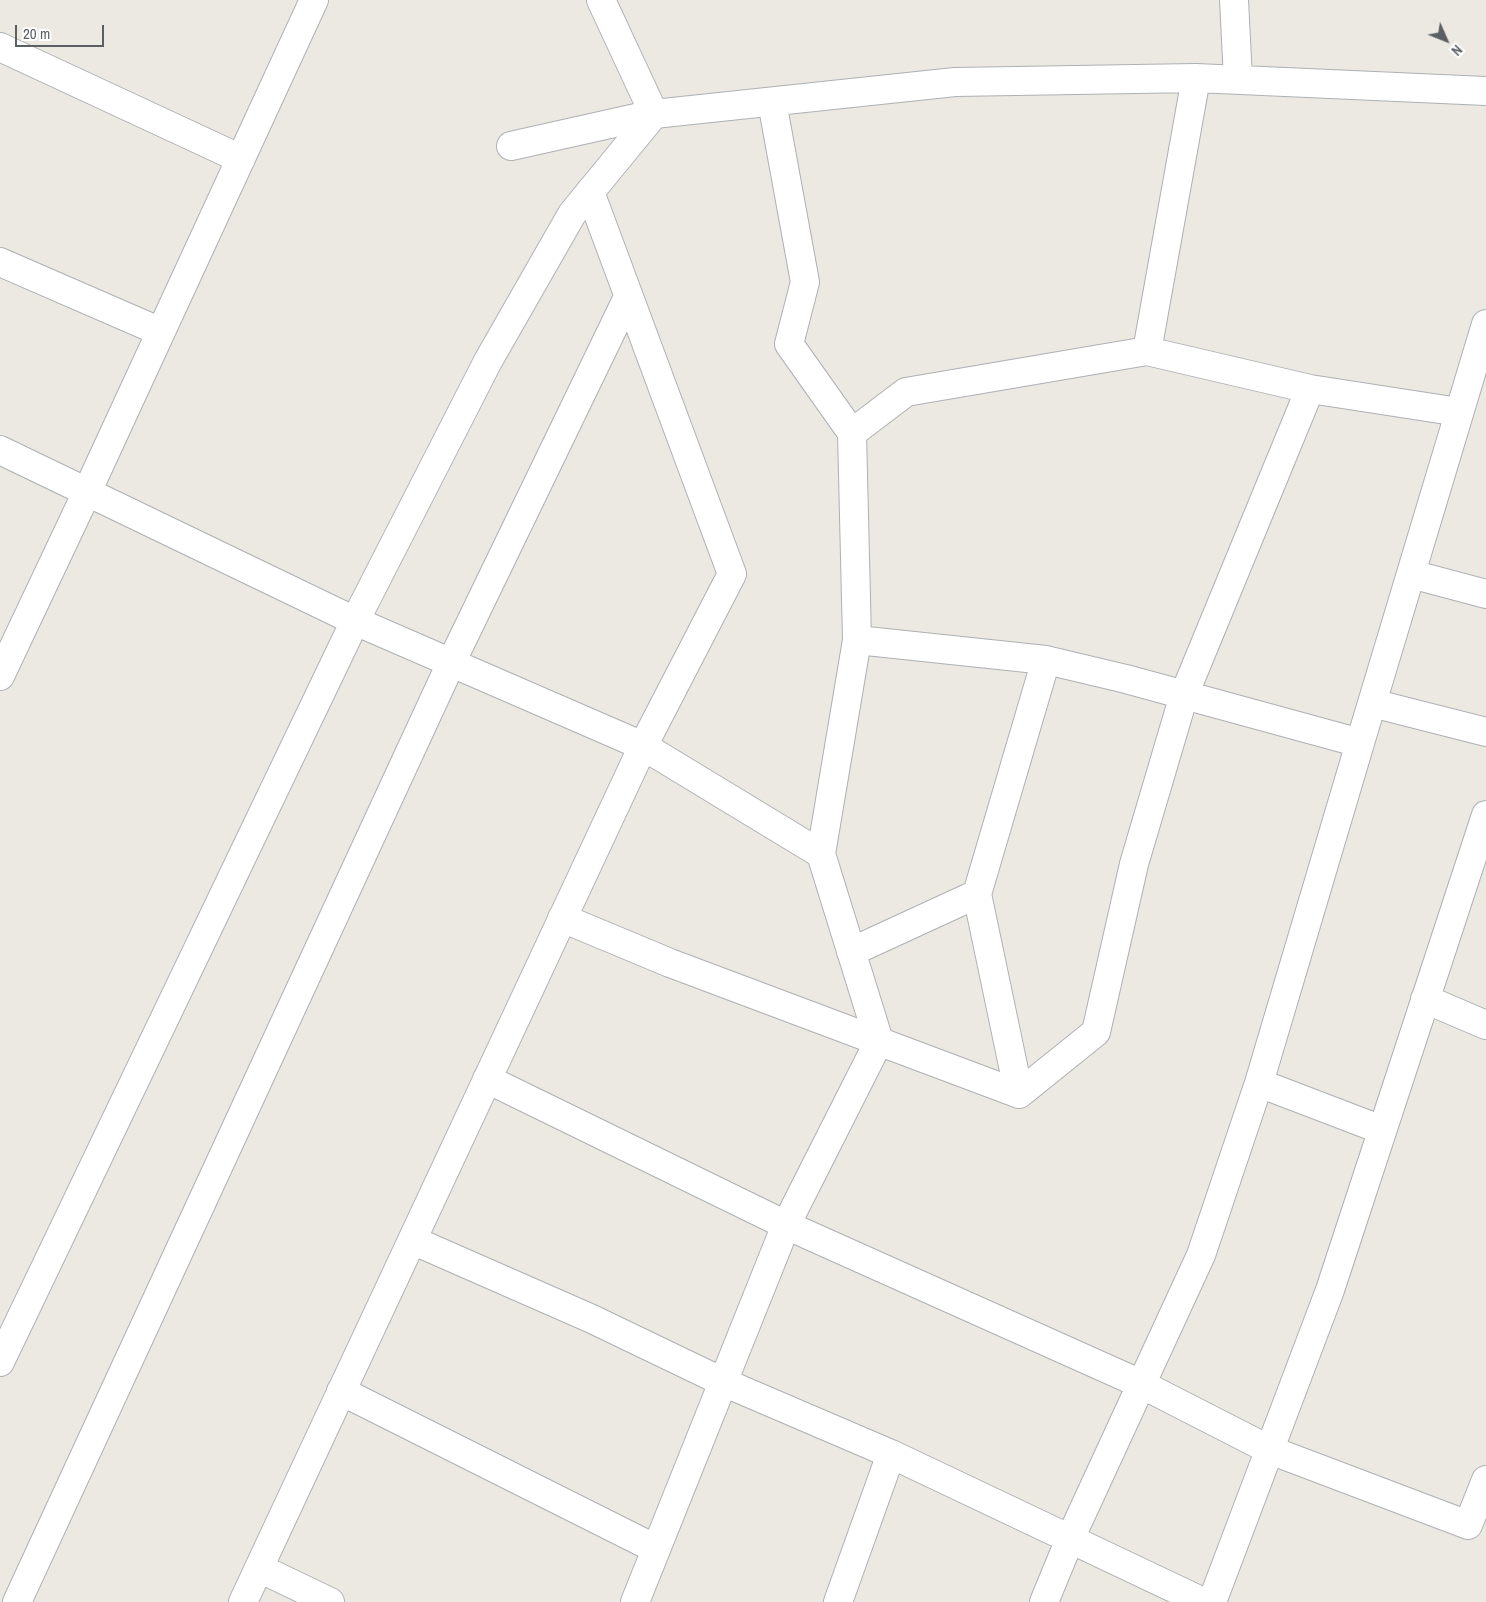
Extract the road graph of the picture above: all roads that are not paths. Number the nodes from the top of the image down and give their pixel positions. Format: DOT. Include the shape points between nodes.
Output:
graph roads {
  1 [pos="601,0"];
  2 [pos="1234,0"];
  3 [pos="305,3"];
  4 [pos="0,47"];
  5 [pos="1196,78"];
  6 [pos="1238,79"];
  7 [pos="1486,91"];
  8 [pos="772,102"];
  9 [pos="654,114"];
  10 [pos="511,146"];
  11 [pos="241,159"];
  12 [pos="590,192"];
  13 [pos="0,262"];
  14 [pos="628,297"];
  15 [pos="1486,324"];
  16 [pos="161,332"];
  17 [pos="1147,350"];
  18 [pos="1310,388"];
  19 [pos="1459,412"];
  20 [pos="852,433"];
  21 [pos="0,450"];
  22 [pos="87,492"];
  23 [pos="1410,574"];
  24 [pos="1486,594"];
  25 [pos="355,621"];
  26 [pos="857,640"];
  27 [pos="7,643"];
  28 [pos="1046,660"];
  29 [pos="451,663"];
  30 [pos="0,676"];
  31 [pos="1184,695"];
  32 [pos="1372,703"];
  33 [pos="1486,732"];
  34 [pos="1360,743"];
  35 [pos="643,746"];
  36 [pos="1486,815"];
  37 [pos="821,854"];
  38 [pos="976,894"];
  39 [pos="562,918"];
  40 [pos="851,952"];
  41 [pos="1425,999"];
  42 [pos="1486,1025"];
  43 [pos="879,1041"];
  44 [pos="487,1079"];
  45 [pos="1259,1083"];
  46 [pos="1019,1094"];
  47 [pos="1382,1130"];
  48 [pos="786,1225"];
  49 [pos="412,1240"];
  50 [pos="0,1362"];
  51 [pos="723,1382"];
  52 [pos="1141,1384"];
  53 [pos="341,1391"];
  54 [pos="1270,1450"];
  55 [pos="891,1454"];
  56 [pos="1486,1480"];
  57 [pos="1070,1539"];
  58 [pos="656,1550"];
  59 [pos="259,1568"];
  60 [pos="17,1602"];
  61 [pos="243,1602"];
  62 [pos="330,1602"];
  63 [pos="635,1602"];
  64 [pos="838,1602"];
  65 [pos="1044,1602"];
  66 [pos="1203,1602"];
  67 [pos="1212,1602"];
  1 -- 9 [label="street"];
  2 -- 6 [label="street"];
  3 -- 11 [label="street"];
  4 -- 11 [label="street"];
  5 -- 6 [label="street"];
  5 -- 8 [label="street" via="955,82"];
  5 -- 17 [label="street"];
  6 -- 7 [label="street"];
  8 -- 9 [label="street"];
  8 -- 20 [label="street" via="805,282 788,344"];
  9 -- 10 [label="street"];
  9 -- 12 [label="street"];
  11 -- 16 [label="street"];
  12 -- 14 [label="street"];
  12 -- 25 [label="street" via="572,214 488,361"];
  13 -- 16 [label="street"];
  14 -- 29 [label="street"];
  14 -- 35 [label="street" via="732,574"];
  15 -- 19 [label="street"];
  16 -- 22 [label="street"];
  17 -- 18 [label="street"];
  17 -- 20 [label="street" via="906,392"];
  18 -- 19 [label="street"];
  18 -- 31 [label="street"];
  19 -- 23 [label="street"];
  20 -- 26 [label="street"];
  21 -- 22 [label="street"];
  22 -- 25 [label="street"];
  22 -- 27 [label="street"];
  23 -- 24 [label="street"];
  23 -- 32 [label="street"];
  25 -- 29 [label="street"];
  25 -- 50 [label="street"];
  26 -- 28 [label="street"];
  26 -- 37 [label="street"];
  27 -- 30 [label="street"];
  28 -- 31 [label="street"];
  28 -- 38 [label="street"];
  29 -- 35 [label="street"];
  29 -- 60 [label="street"];
  31 -- 34 [label="street"];
  31 -- 46 [label="street" via="1134,864 1096,1032"];
  32 -- 33 [label="street"];
  32 -- 34 [label="street"];
  34 -- 45 [label="street"];
  35 -- 37 [label="street"];
  35 -- 39 [label="street"];
  36 -- 41 [label="street"];
  37 -- 40 [label="street"];
  38 -- 40 [label="street"];
  38 -- 46 [label="street"];
  39 -- 43 [label="street" via="670,963"];
  39 -- 44 [label="street"];
  40 -- 43 [label="street"];
  41 -- 42 [label="street"];
  41 -- 47 [label="street"];
  43 -- 46 [label="street"];
  43 -- 48 [label="street"];
  44 -- 48 [label="street"];
  44 -- 49 [label="street"];
  45 -- 47 [label="street"];
  45 -- 52 [label="street" via="1201,1255"];
  47 -- 54 [label="street" via="1330,1290"];
  48 -- 51 [label="street"];
  48 -- 52 [label="street"];
  49 -- 51 [label="street" via="592,1319"];
  49 -- 53 [label="street"];
  51 -- 55 [label="street"];
  51 -- 58 [label="street"];
  52 -- 54 [label="street"];
  52 -- 57 [label="street"];
  53 -- 58 [label="street"];
  53 -- 59 [label="street"];
  54 -- 56 [label="street" via="1468,1525"];
  54 -- 67 [label="street"];
  55 -- 57 [label="street"];
  55 -- 64 [label="street"];
  57 -- 65 [label="street"];
  57 -- 66 [label="street"];
  58 -- 63 [label="street"];
  59 -- 61 [label="street"];
  59 -- 62 [label="street"];
}
